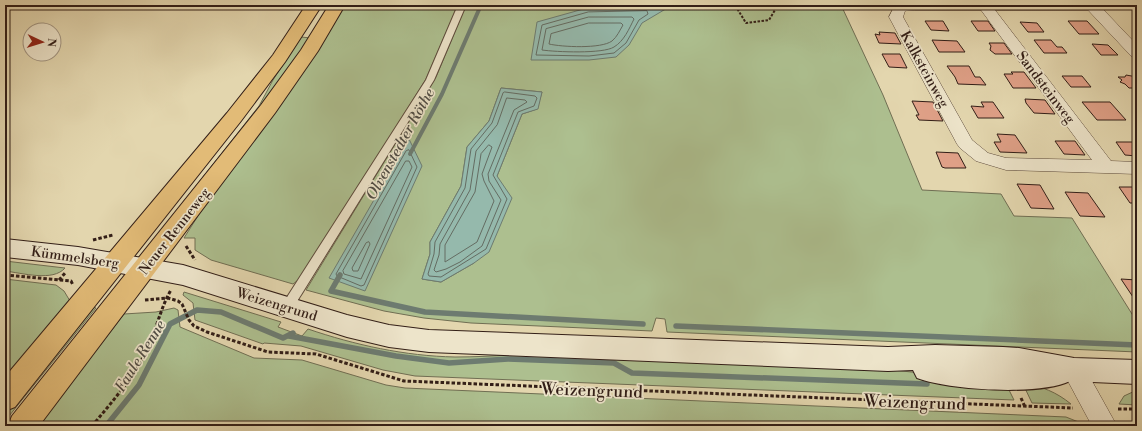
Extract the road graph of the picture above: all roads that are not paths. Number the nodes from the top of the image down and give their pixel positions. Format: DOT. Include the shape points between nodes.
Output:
graph roads {
  1 [pos="314,5"];
  2 [pos="337,5"];
  3 [pos="462,5"];
  4 [pos="986,6"];
  5 [pos="1091,6"];
  6 [pos="1137,54"];
  7 [pos="1106,167"];
  8 [pos="1137,168"];
  9 [pos="5,248"];
  10 [pos="115,262"];
  11 [pos="145,268"];
  12 [pos="286,308"];
  13 [pos="1074,370"];
  14 [pos="1137,372"];
  15 [pos="5,398"];
  16 [pos="1111,417"];
  17 [pos="22,426"];
  1 -- 10 [label="main road, Neuer Renneweg" via="297,33 234,117"];
  2 -- 11 [label="main road, Neuer Renneweg" via="268,109"];
  3 -- 12 [label="lane" via="430,80"];
  4 -- 5 [label="street, Kalksteinweg"];
  4 -- 7 [label="street, Sandsteinweg"];
  4 -- 7 [label="street, Kalksteinweg" via="899,8 896,18 966,144 982,157 1006,164"];
  5 -- 6 [label="street"];
  7 -- 8 [label="street, Kalksteinweg"];
  9 -- 10 [label="main road, Kümmelsberg"];
  10 -- 11 [label="main road, Kümmelsberg"];
  10 -- 15 [label="main road, Neuer Renneweg"];
  11 -- 12 [label="main road, Weizengrund" via="192,278"];
  11 -- 17 [label="main road, Neuer Renneweg"];
  12 -- 13 [label="main road, Weizengrund" via="368,331 429,341 888,359 930,370 1029,378"];
  13 -- 14 [label="main road, Weizengrund"];
  13 -- 16 [label="street"];
}
